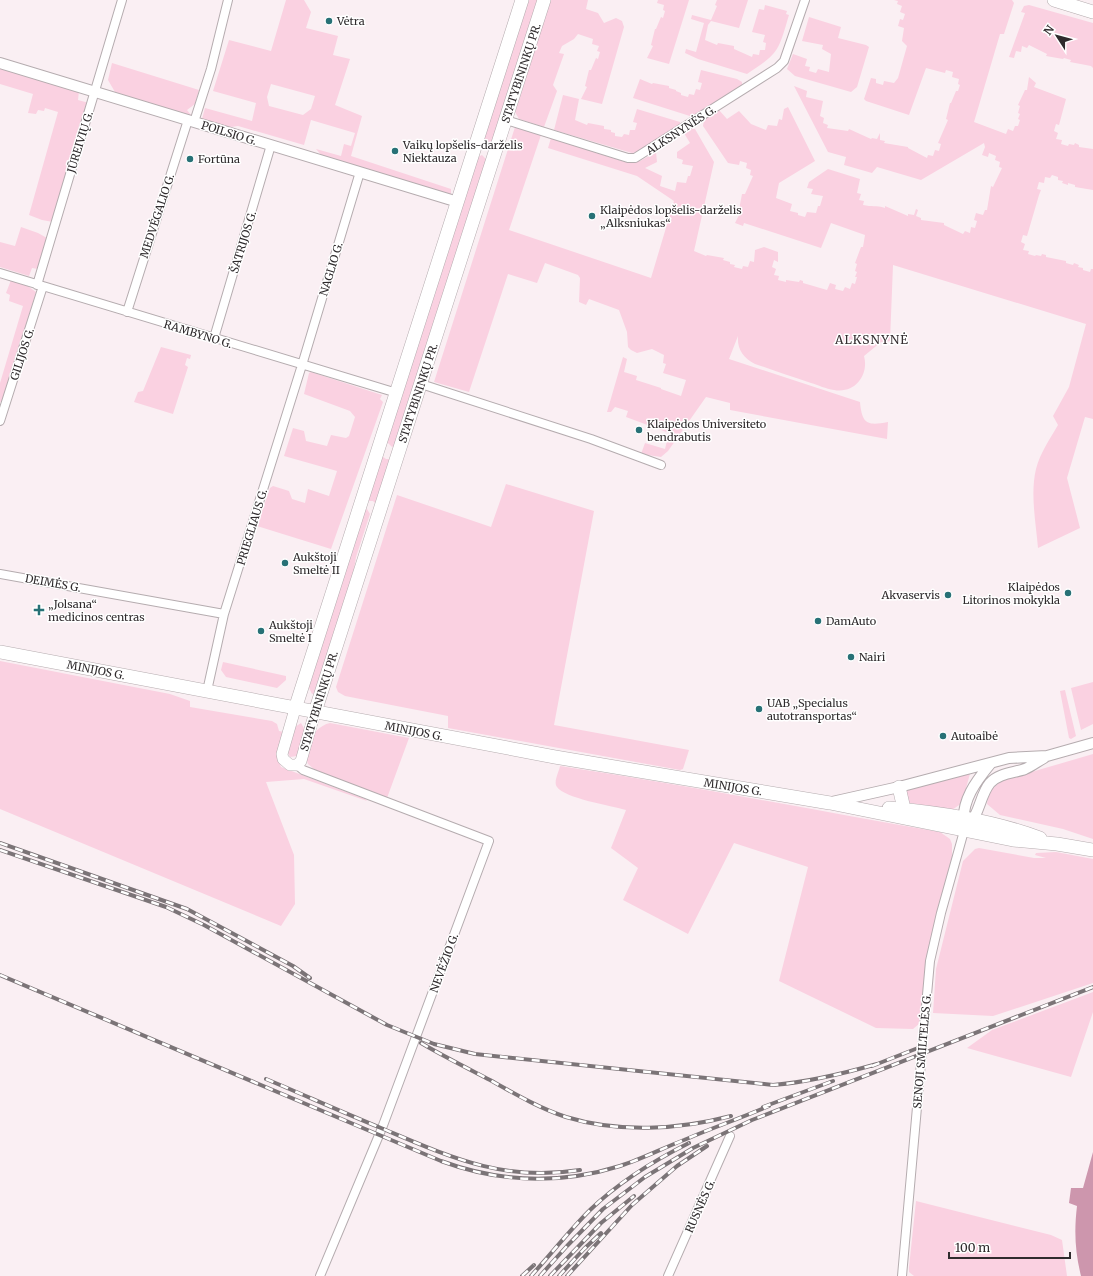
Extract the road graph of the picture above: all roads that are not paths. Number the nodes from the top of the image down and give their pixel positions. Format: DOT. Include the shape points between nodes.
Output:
graph roads {
  1 [pos="122,0"];
  2 [pos="228,0"];
  3 [pos="522,0"];
  4 [pos="544,0"];
  5 [pos="805,0"];
  6 [pos="1054,0"];
  7 [pos="1093,12"];
  8 [pos="0,63"];
  9 [pos="96,92"];
  10 [pos="506,120"];
  11 [pos="191,121"];
  12 [pos="272,145"];
  13 [pos="476,147"];
  14 [pos="495,153"];
  15 [pos="360,172"];
  16 [pos="458,202"];
  17 [pos="0,273"];
  18 [pos="40,285"];
  19 [pos="127,312"];
  20 [pos="214,338"];
  21 [pos="302,365"];
  22 [pos="421,384"];
  23 [pos="397,393"];
  24 [pos="0,421"];
  25 [pos="380,444"];
  26 [pos="400,450"];
  27 [pos="661,465"];
  28 [pos="361,506"];
  29 [pos="380,513"];
  30 [pos="0,574"];
  31 [pos="224,614"];
  32 [pos="0,652"];
  33 [pos="207,691"];
  34 [pos="296,709"];
  35 [pos="315,712"];
  36 [pos="1093,744"];
  37 [pos="1047,756"];
  38 [pos="991,763"];
  39 [pos="297,765"];
  40 [pos="898,787"];
  41 [pos="830,802"];
  42 [pos="904,809"];
  43 [pos="969,818"];
  44 [pos="964,831"];
  45 [pos="1057,844"];
  46 [pos="1093,850"];
  47 [pos="730,1136"];
  48 [pos="320,1276"];
  49 [pos="668,1276"];
  50 [pos="902,1276"];
  1 -- 9 [label="street, JŪREIVIŲ G."];
  2 -- 11 [label="street, MEDVĖGALIO G." via="211,69"];
  3 -- 13 [label="main road, STATYBININKŲ PR."];
  4 -- 10 [label="main road, STATYBININKŲ PR."];
  5 -- 10 [label="street, ALKSNYNĖS G." via="784,61 777,68 635,158"];
  6 -- 7 [label="main road"];
  8 -- 9 [label="street, POILSIO G."];
  9 -- 11 [label="street, POILSIO G."];
  9 -- 18 [label="street, JŪREIVIŲ G."];
  10 -- 14 [label="main road, STATYBININKŲ PR."];
  11 -- 12 [label="street, POILSIO G."];
  11 -- 19 [label="street, MEDVĖGALIO G."];
  12 -- 15 [label="street, POILSIO G."];
  12 -- 20 [label="street, ŠATRIJOS G."];
  13 -- 14 [label="main road" via="484,147"];
  13 -- 16 [label="main road, STATYBININKŲ PR."];
  14 -- 22 [label="main road, STATYBININKŲ PR."];
  15 -- 16 [label="street, POILSIO G."];
  15 -- 21 [label="street, NAGLIO G."];
  16 -- 23 [label="main road, STATYBININKŲ PR."];
  17 -- 18 [label="street, RAMBYNO G."];
  18 -- 19 [label="street, RAMBYNO G."];
  18 -- 24 [label="street, GILIJOS G."];
  19 -- 20 [label="street, RAMBYNO G."];
  20 -- 21 [label="street, RAMBYNO G."];
  21 -- 23 [label="street, RAMBYNO G."];
  21 -- 31 [label="street, PRIEGLIAUS G."];
  22 -- 26 [label="main road, STATYBININKŲ PR."];
  22 -- 27 [label="street" via="591,439"];
  23 -- 25 [label="main road, STATYBININKŲ PR."];
  25 -- 26 [label="main road" via="389,452"];
  25 -- 28 [label="main road, STATYBININKŲ PR."];
  26 -- 29 [label="main road, STATYBININKŲ PR."];
  28 -- 29 [label="main road" via="372,504"];
  28 -- 34 [label="main road, STATYBININKŲ PR."];
  29 -- 35 [label="main road, STATYBININKŲ PR."];
  30 -- 31 [label="street, DEIMĖS G."];
  31 -- 33 [label="street, PRIEGLIAUS G."];
  32 -- 33 [label="main road, MINIJOS G."];
  33 -- 34 [label="main road, MINIJOS G."];
  34 -- 35 [label="main road, MINIJOS G."];
  34 -- 39 [label="main road, STATYBININKŲ PR." via="282,754 290,766"];
  35 -- 39 [label="main road, STATYBININKŲ PR." via="301,761"];
  35 -- 41 [label="main road, MINIJOS G." via="570,760"];
  36 -- 37 [label="street"];
  37 -- 38 [label="street" via="1009,758"];
  37 -- 43 [label="street" via="1026,768 997,777 991,782"];
  38 -- 40 [label="street"];
  38 -- 43 [label="street" via="972,788"];
  39 -- 48 [label="street, NEVĖŽIO G." via="303,770 489,841 382,1128"];
  40 -- 41 [label="street"];
  40 -- 42 [label="main road"];
  41 -- 42 [label="main road, MINIJOS G."];
  41 -- 44 [label="main road, MINIJOS G."];
  42 -- 43 [label="main road, MINIJOS G."];
  43 -- 44 [label="street"];
  43 -- 45 [label="main road, MINIJOS G." via="1014,828"];
  44 -- 45 [label="main road, MINIJOS G." via="1013,840"];
  44 -- 50 [label="street, SENOJI SMILTELĖS G." via="930,962"];
  45 -- 46 [label="main road, MINIJOS G."];
  47 -- 49 [label="street, RUSNĖS G."];
}
